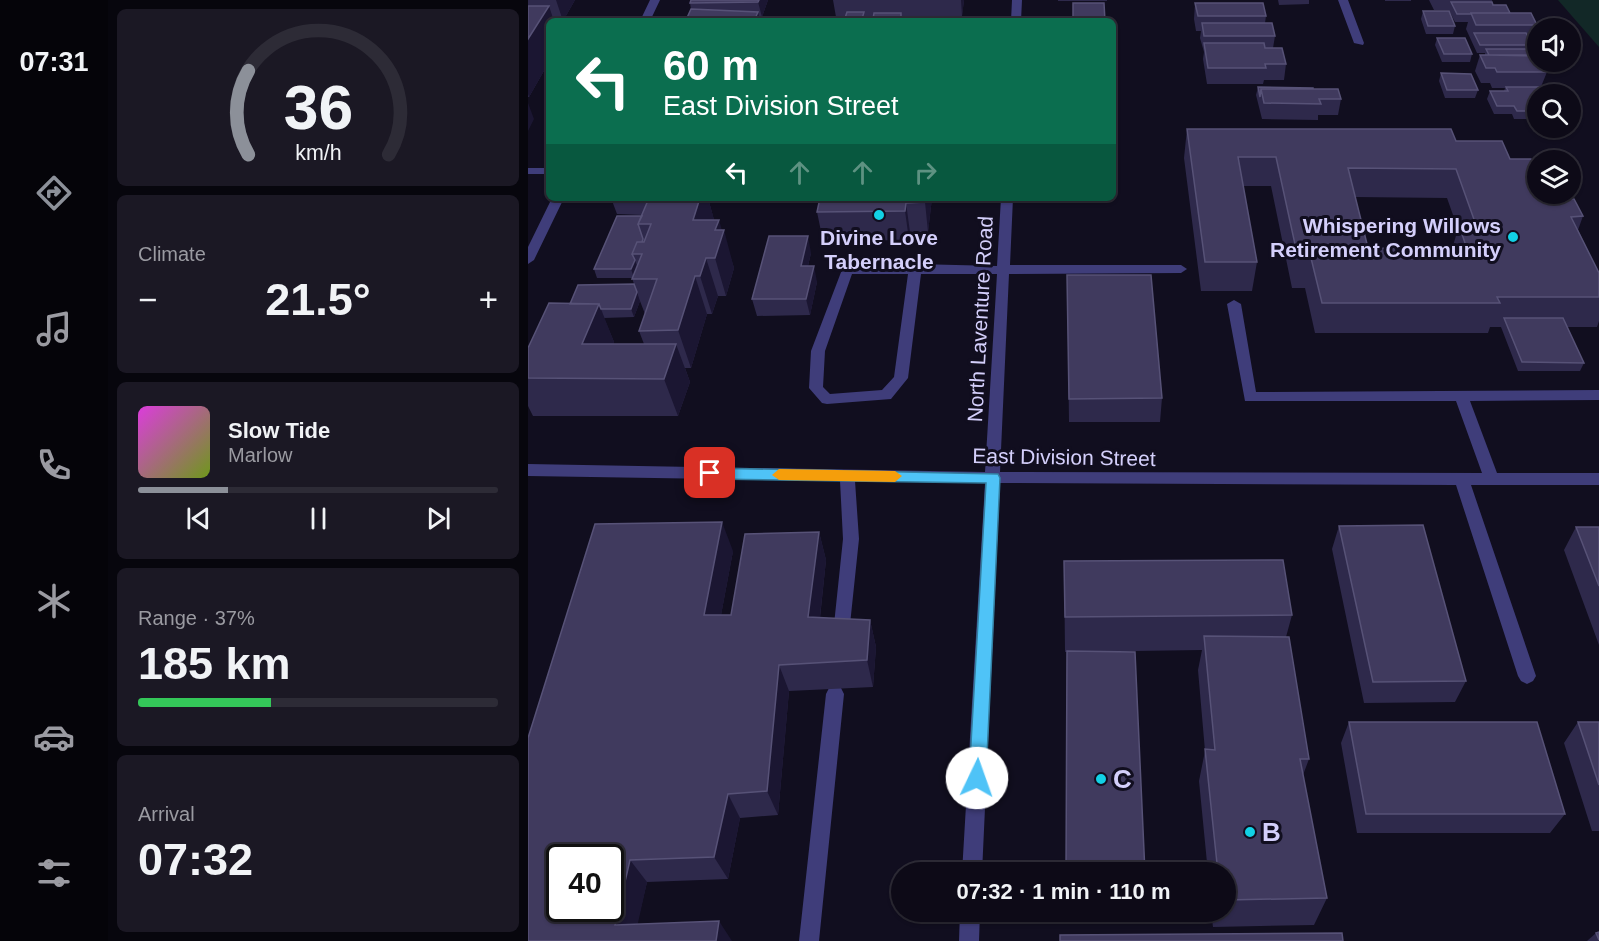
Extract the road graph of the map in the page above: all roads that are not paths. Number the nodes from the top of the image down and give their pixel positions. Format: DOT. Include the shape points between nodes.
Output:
graph roads {
  1 [pos="655,0"];
  2 [pos="1017,0"];
  3 [pos="1343,0"];
  4 [pos="646,18"];
  5 [pos="1016,18"];
  6 [pos="1359,43"];
  7 [pos="528,171"];
  8 [pos="546,171"];
  9 [pos="557,201"];
  10 [pos="1007,201"];
  11 [pos="528,260"];
  12 [pos="915,268"];
  13 [pos="1181,269"];
  14 [pos="1004,270"];
  15 [pos="1234,304"];
  16 [pos="1599,395"];
  17 [pos="1461,396"];
  18 [pos="528,470"];
  19 [pos="847,476"];
  20 [pos="994,478"];
  21 [pos="1462,479"];
  22 [pos="1492,479"];
  23 [pos="1599,479"];
  24 [pos="841,634"];
  25 [pos="1527,676"];
  26 [pos="835,694"];
  27 [pos="973,862"];
  28 [pos="970,922"];
  29 [pos="809,941"];
  30 [pos="969,941"];
  1 -- 4 [label="street"];
  2 -- 5 [label="street"];
  3 -- 6 [label="street"];
  7 -- 8 [label="street"];
  9 -- 11 [label="street"];
  10 -- 14 [label="street, North Laventure Road"];
  12 -- 12 [label="street" via="847,270 818,351 816,388 827,399 886,395 901,378"];
  12 -- 14 [label="street"];
  13 -- 14 [label="street"];
  14 -- 20 [label="street, North Laventure Road"];
  15 -- 17 [label="street" via="1250,397"];
  16 -- 17 [label="street"];
  17 -- 22 [label="street"];
  18 -- 19 [label="street, East Division Street"];
  19 -- 20 [label="street, East Division Street"];
  19 -- 24 [label="street" via="851,539"];
  20 -- 21 [label="street, East Division Street"];
  20 -- 27 [label="street, North Laventure Road"];
  21 -- 22 [label="street, East Division Street"];
  21 -- 25 [label="street"];
  22 -- 23 [label="street, East Division Street"];
  26 -- 29 [label="street"];
  28 -- 30 [label="street"];
}
